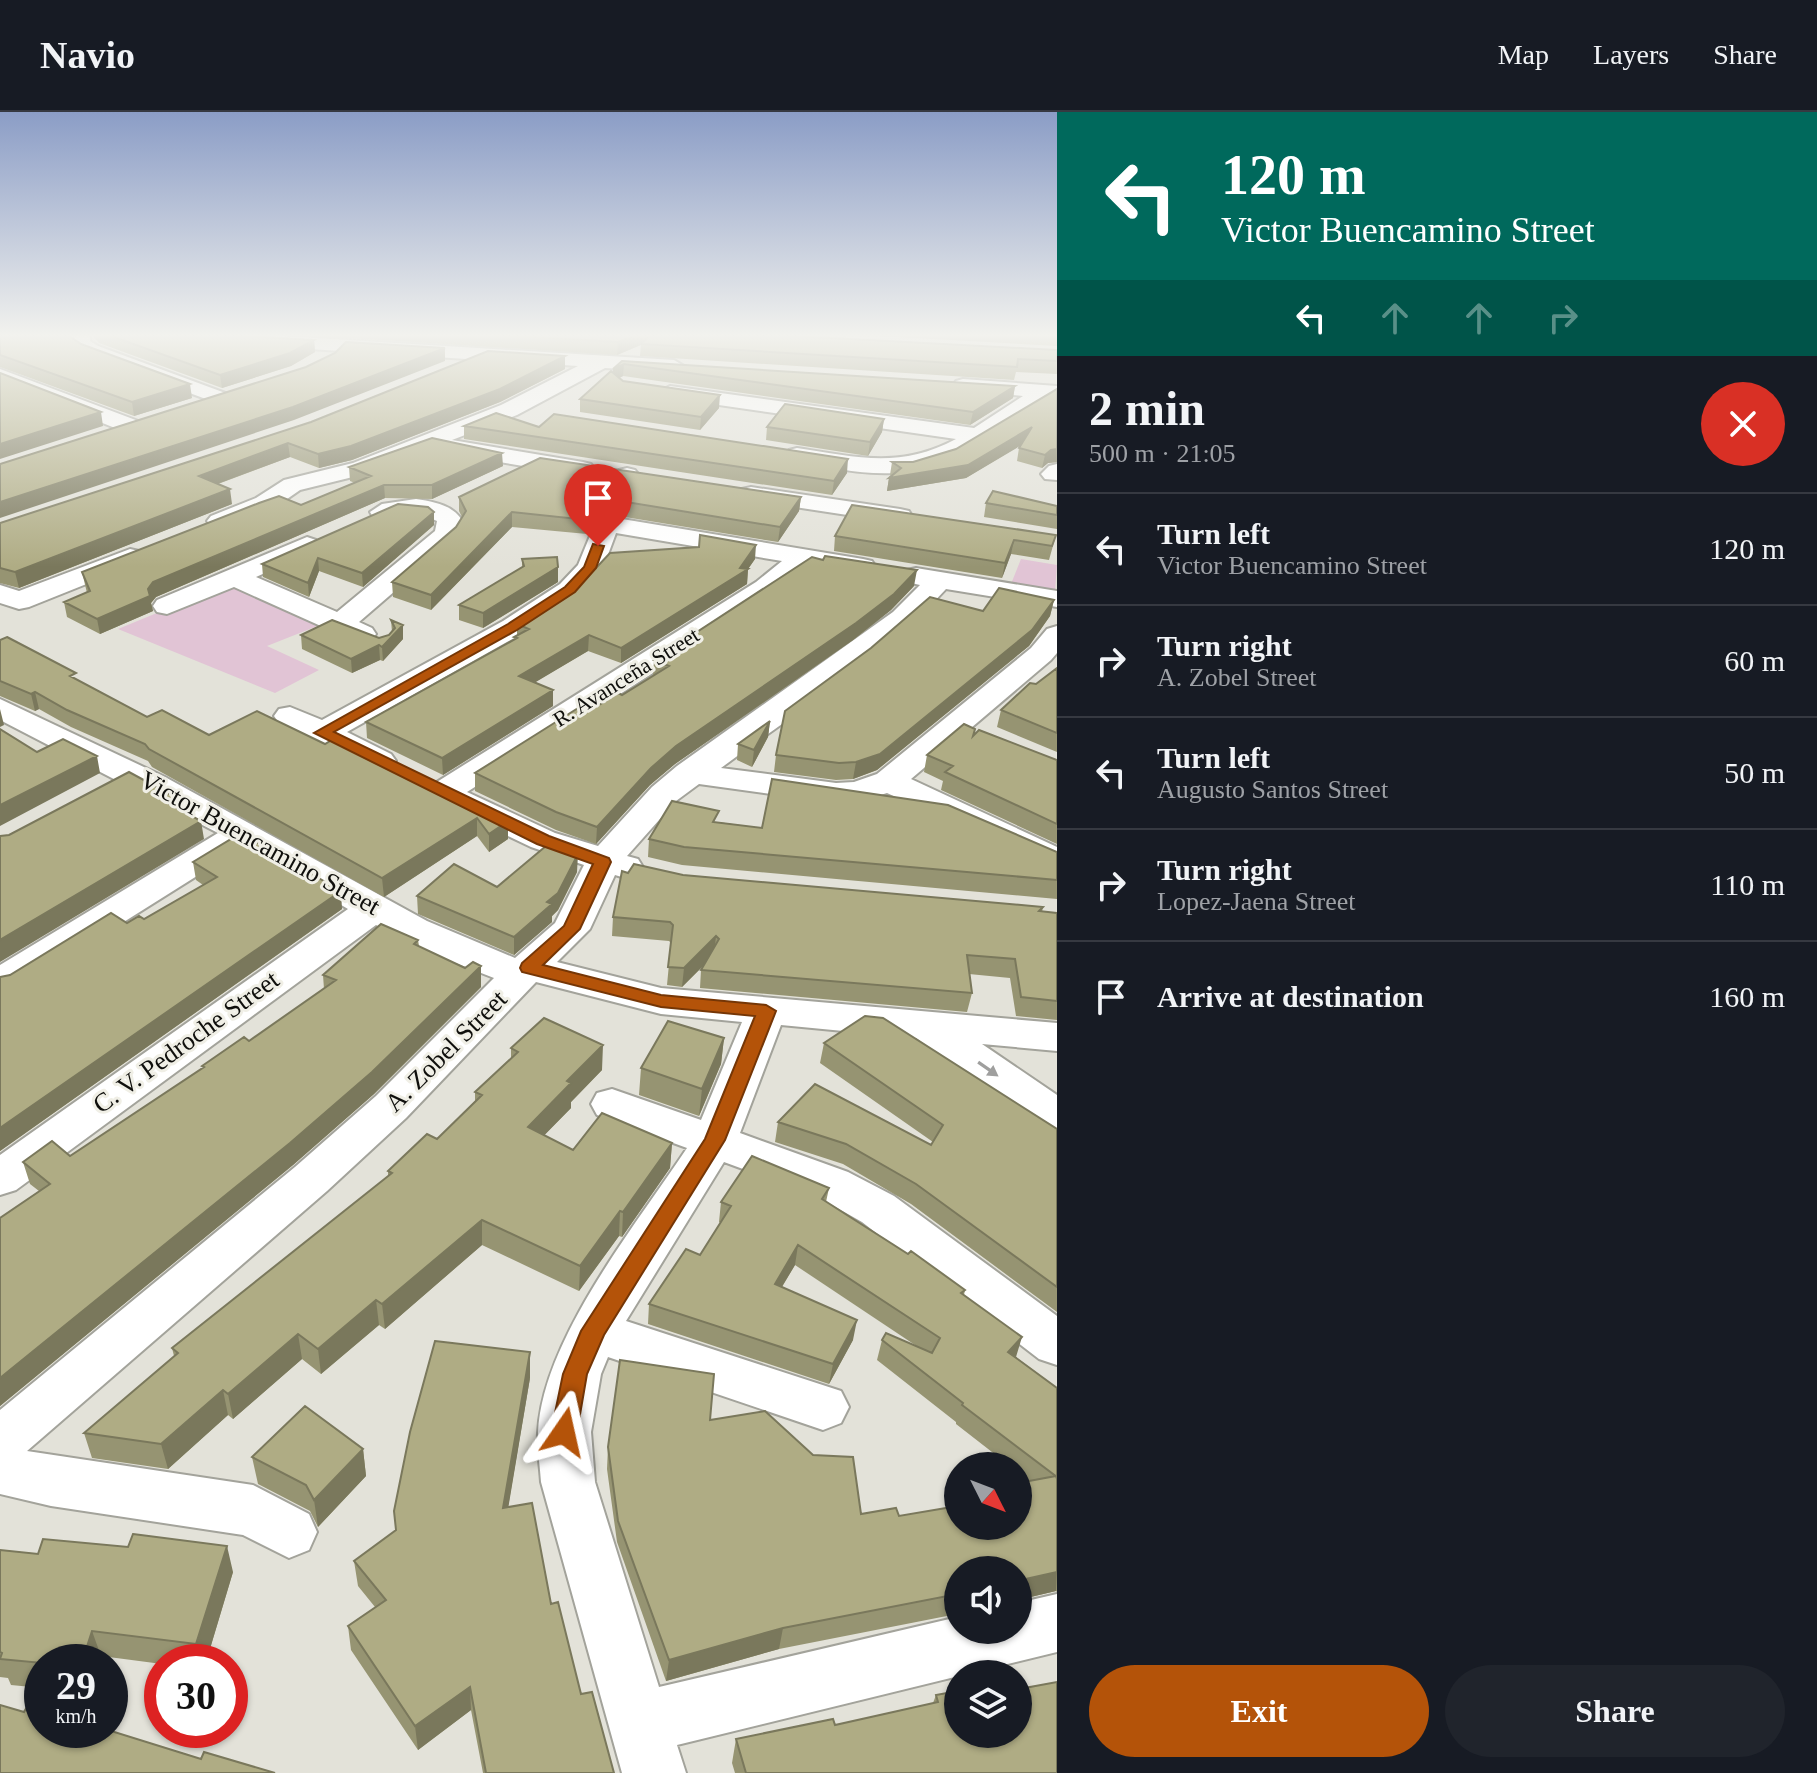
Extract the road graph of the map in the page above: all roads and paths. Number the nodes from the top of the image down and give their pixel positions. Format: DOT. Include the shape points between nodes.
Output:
graph roads {
  1 [pos="105,413"];
  2 [pos="503,413"];
  3 [pos="525,413"];
  4 [pos="816,413"];
  5 [pos="1014,413"];
  6 [pos="541,415"];
  7 [pos="975,435"];
  8 [pos="103,437"];
  9 [pos="432,441"];
  10 [pos="775,451"];
  11 [pos="536,462"];
  12 [pos="627,475"];
  13 [pos="657,480"];
  14 [pos="493,482"];
  15 [pos="734,491"];
  16 [pos="465,496"];
  17 [pos="436,510"];
  18 [pos="919,519"];
  19 [pos="355,524"];
  20 [pos="605,524"];
  21 [pos="193,532"];
  22 [pos="328,536"];
  23 [pos="149,549"];
  24 [pos="803,557"];
  25 [pos="234,577"];
  26 [pos="939,580"];
  27 [pos="10,597"];
  28 [pos="1057,599"];
  29 [pos="167,606"];
  30 [pos="340,624"];
  31 [pos="1057,635"];
  32 [pos="379,641"];
  33 [pos="0,708"];
  34 [pos="290,716"];
  35 [pos="322,733"];
  36 [pos="135,771"];
  37 [pos="689,773"];
  38 [pos="422,781"];
  39 [pos="889,781"];
  40 [pos="94,793"];
  41 [pos="243,833"];
  42 [pos="1057,860"];
  43 [pos="603,862"];
  44 [pos="655,873"];
  45 [pos="374,908"];
  46 [pos="525,971"];
  47 [pos="0,982"];
  48 [pos="766,1011"];
  49 [pos="925,1024"];
  50 [pos="1057,1037"];
  51 [pos="612,1104"];
  52 [pos="1057,1116"];
  53 [pos="715,1140"];
  54 [pos="0,1178"];
  55 [pos="593,1331"];
  56 [pos="1057,1344"];
  57 [pos="823,1407"];
  58 [pos="0,1442"];
  59 [pos="0,1470"];
  60 [pos="289,1532"];
  61 [pos="1057,1623"];
  62 [pos="646,1748"];
  1 -- 8 [label="street" via="140,425"];
  2 -- 9 [label="street"];
  3 -- 6 [label="street"];
  4 -- 7 [label="street"];
  5 -- 7 [label="street"];
  7 -- 10 [label="street" via="944,454 910,465 868,466"];
  9 -- 11 [label="street"];
  9 -- 21 [label="street" via="361,468 292,485 265,503"];
  11 -- 12 [label="street"];
  11 -- 14 [label="street"];
  12 -- 13 [label="street"];
  12 -- 20 [label="street"];
  15 -- 18 [label="street"];
  16 -- 17 [label="street"];
  17 -- 19 [label="street" via="395,506"];
  17 -- 30 [label="street" via="451,524 445,535"];
  20 -- 24 [label="street"];
  20 -- 35 [label="street" via="590,568 570,590"];
  22 -- 25 [label="street"];
  23 -- 27 [label="street"];
  24 -- 26 [label="street"];
  24 -- 38 [label="street, R. Avanceña Street" via="766,588"];
  25 -- 29 [label="street"];
  25 -- 30 [label="street"];
  26 -- 28 [label="street"];
  26 -- 37 [label="street, A. Zobel Street" via="865,648"];
  30 -- 32 [label="street"];
  31 -- 39 [label="street" via="971,731"];
  33 -- 36 [label="street, Victor Buencamino Street"];
  34 -- 35 [label="street"];
  35 -- 38 [label="street"];
  36 -- 40 [label="street"];
  36 -- 41 [label="street, Victor Buencamino Street"];
  37 -- 39 [label="street" via="836,793"];
  37 -- 43 [label="street, A. Zobel Street"];
  38 -- 43 [label="street" via="543,840"];
  39 -- 42 [label="street"];
  41 -- 45 [label="street, Victor Buencamino Street"];
  41 -- 47 [label="street"];
  43 -- 44 [label="street"];
  43 -- 46 [label="street, A. Zobel Street" via="571,929"];
  45 -- 46 [label="street, Victor Buencamino Street" via="472,957"];
  45 -- 54 [label="street, C. V. Pedroche Street"];
  46 -- 48 [label="street, Victor Buencamino Street" via="661,1001"];
  46 -- 58 [label="street, A. Zobel Street" via="391,1107 311,1179"];
  48 -- 49 [label="street, Victor Buencamino Street"];
  48 -- 53 [label="street"];
  49 -- 50 [label="street, Victor Buencamino Street"];
  49 -- 52 [label="street, one-way"];
  51 -- 53 [label="street"];
  53 -- 55 [label="street"];
  53 -- 56 [label="street" via="832,1184 878,1209"];
  55 -- 57 [label="street"];
  55 -- 62 [label="street" via="575,1374 564,1432 568,1482"];
  59 -- 60 [label="street" via="253,1511"];
  61 -- 62 [label="street"];
}
